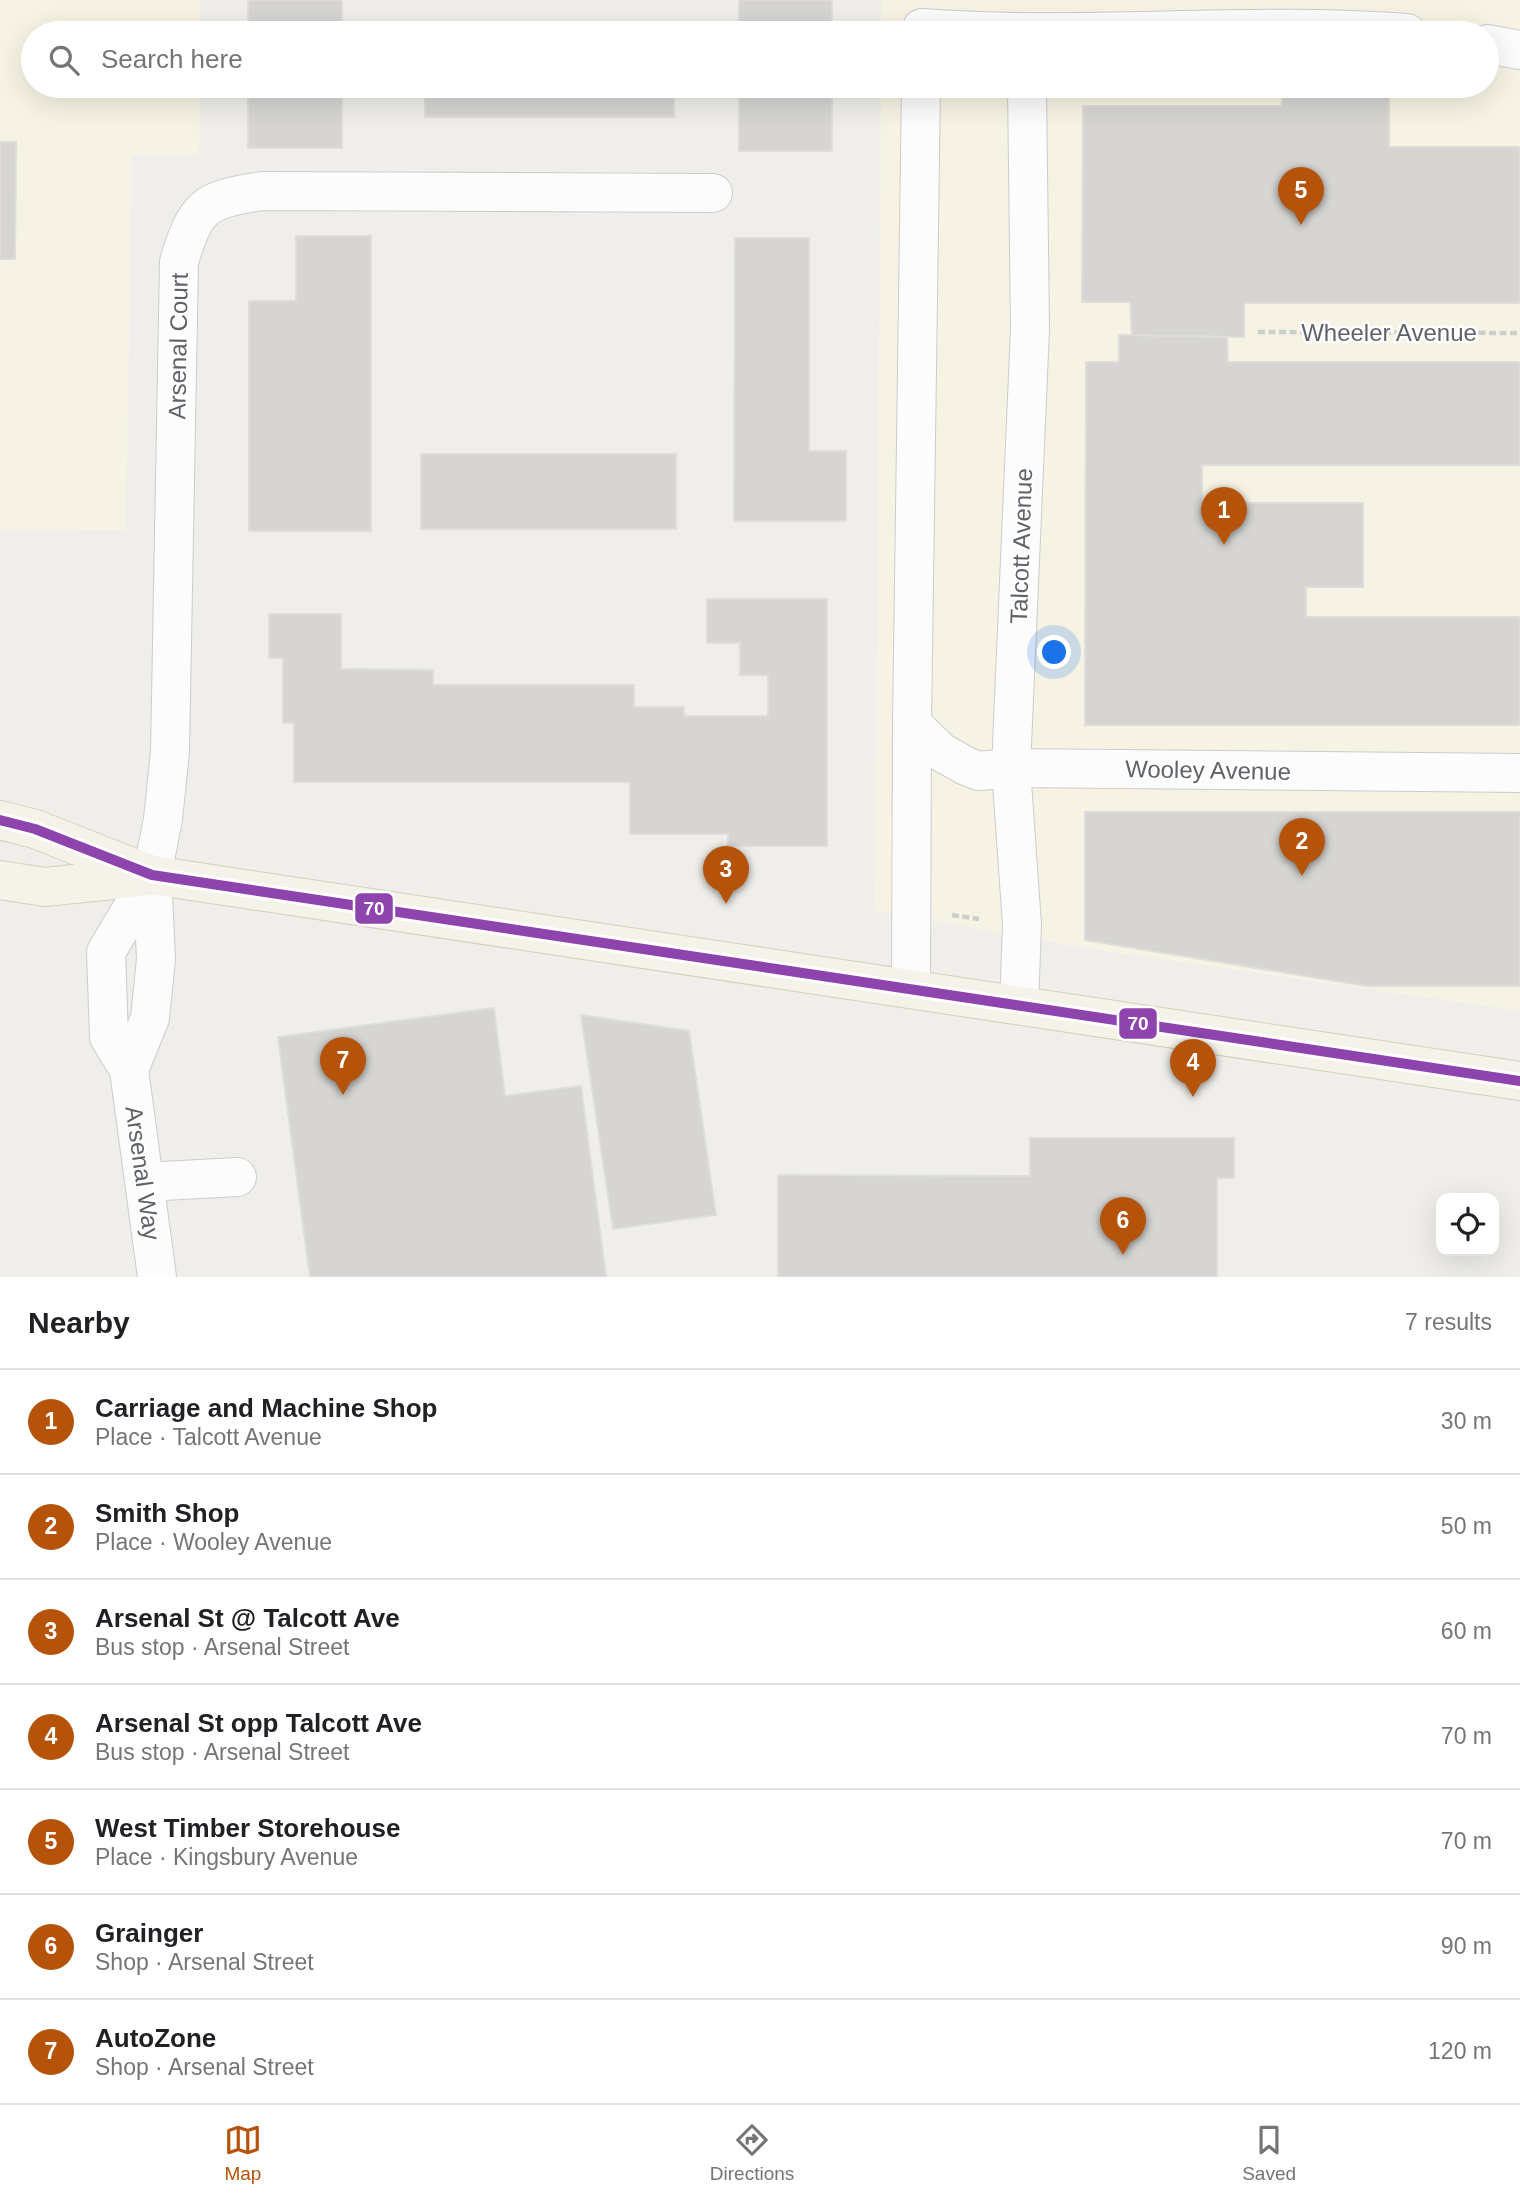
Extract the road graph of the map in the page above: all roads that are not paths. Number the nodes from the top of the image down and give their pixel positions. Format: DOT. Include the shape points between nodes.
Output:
graph roads {
  1 [pos="1499,46"];
  2 [pos="1520,50"];
  3 [pos="922,98"];
  4 [pos="1027,98"];
  5 [pos="713,194"];
  6 [pos="912,724"];
  7 [pos="1011,768"];
  8 [pos="1520,773"];
  9 [pos="0,820"];
  10 [pos="152,875"];
  11 [pos="0,880"];
  12 [pos="911,989"];
  13 [pos="1019,1005"];
  14 [pos="129,1070"];
  15 [pos="1520,1080"];
  16 [pos="237,1177"];
  17 [pos="144,1182"];
  18 [pos="157,1277"];
  1 -- 2 [label="street"];
  3 -- 6 [label="street"];
  4 -- 7 [label="street, Talcott Avenue" via="1030,329"];
  5 -- 10 [label="street, Arsenal Court" via="262,191 220,197 191,222 179,262 170,751"];
  6 -- 7 [label="street, Wooley Avenue" via="941,752 966,766 979,771"];
  6 -- 12 [label="street"];
  7 -- 8 [label="street, Wooley Avenue"];
  7 -- 13 [label="street, Talcott Avenue" via="1022,925"];
  9 -- 10 [label="main road"];
  10 -- 11 [label="main road" via="45,887"];
  10 -- 12 [label="main road"];
  10 -- 14 [label="street, Arsenal Way" via="155,979 150,1018"];
  10 -- 14 [label="street, Arsenal Way" via="106,952 109,1037"];
  12 -- 13 [label="main road"];
  13 -- 15 [label="main road"];
  14 -- 17 [label="street, Arsenal Way"];
  16 -- 17 [label="street"];
  17 -- 18 [label="street, Arsenal Way"];
}
